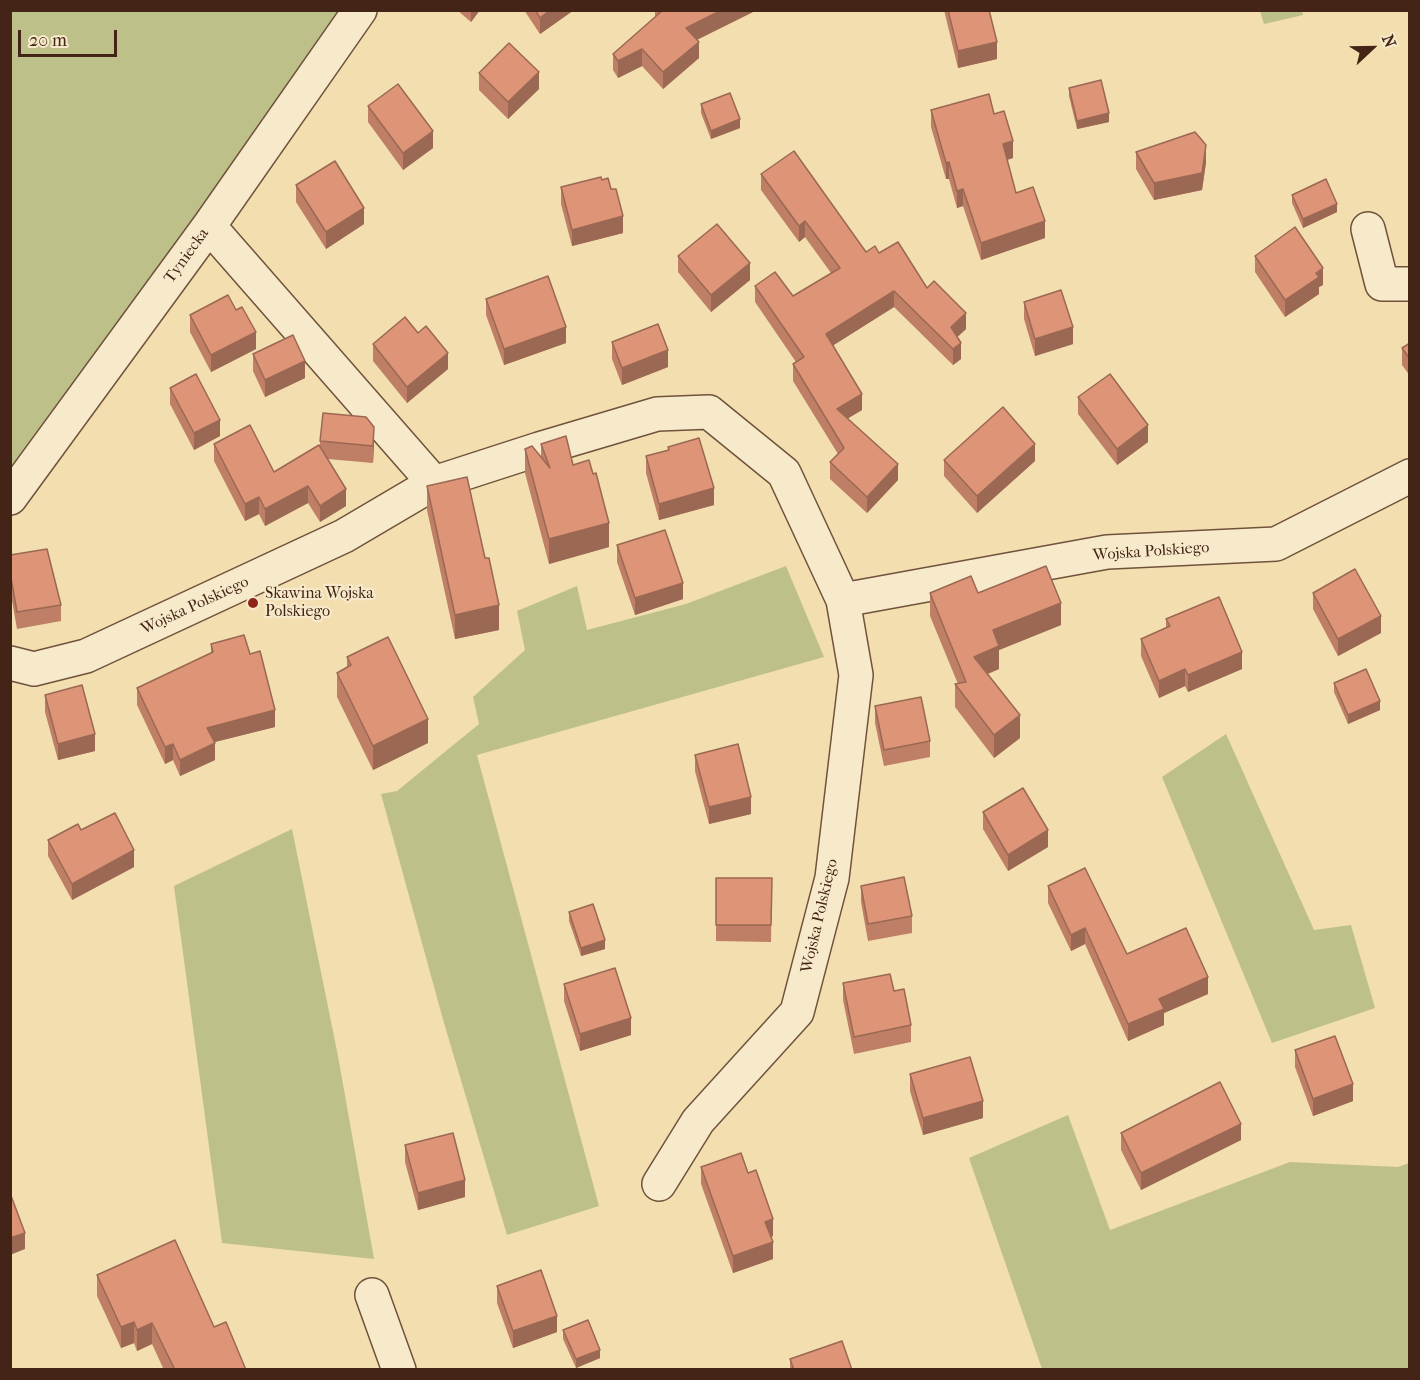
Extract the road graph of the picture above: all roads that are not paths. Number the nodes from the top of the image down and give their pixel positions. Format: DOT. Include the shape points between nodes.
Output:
graph roads {
  1 [pos="360,10"];
  2 [pos="209,225"];
  3 [pos="1368,229"];
  4 [pos="1410,284"];
  5 [pos="1410,476"];
  6 [pos="434,483"];
  7 [pos="10,498"];
  8 [pos="843,600"];
  9 [pos="10,663"];
  10 [pos="660,1184"];
  11 [pos="372,1295"];
  12 [pos="399,1370"];
  1 -- 2 [label="street, Tyniecka"];
  2 -- 6 [label="street"];
  2 -- 7 [label="street, Tyniecka"];
  3 -- 4 [label="street" via="1382,284"];
  5 -- 8 [label="street, Wojska Polskiego" via="1276,544 1107,552"];
  6 -- 8 [label="street, Wojska Polskiego" via="657,414 709,412 784,473"];
  6 -- 9 [label="street, Wojska Polskiego" via="344,536 86,656 34,669"];
  8 -- 10 [label="street, Wojska Polskiego" via="856,675 832,878 797,1012 698,1121"];
  11 -- 12 [label="street"];
}
